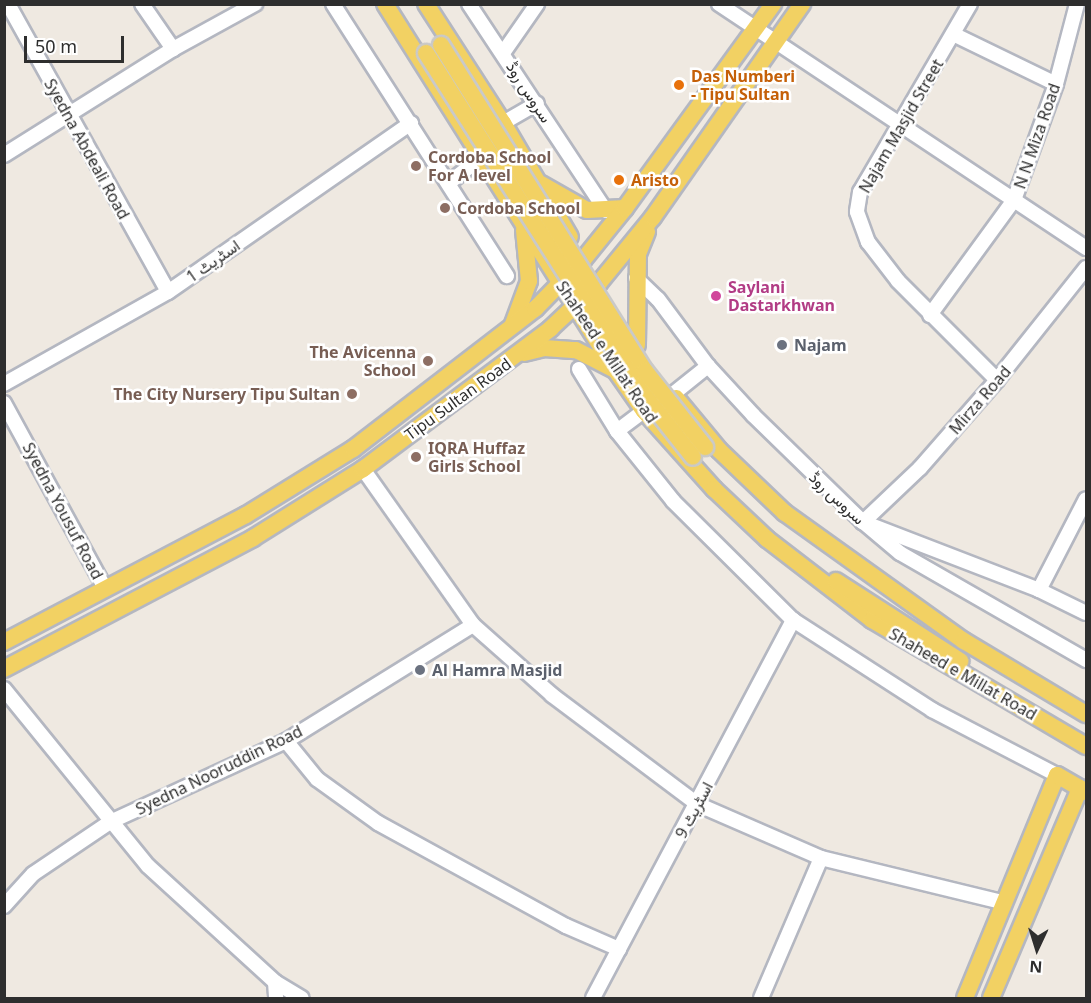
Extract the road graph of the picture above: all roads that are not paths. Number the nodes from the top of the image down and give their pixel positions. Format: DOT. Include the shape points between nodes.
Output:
graph roads {
  1 [pos="8,4"];
  2 [pos="142,4"];
  3 [pos="255,4"];
  4 [pos="333,4"];
  5 [pos="385,4"];
  6 [pos="397,4"];
  7 [pos="415,4"];
  8 [pos="426,4"];
  9 [pos="469,4"];
  10 [pos="537,4"];
  11 [pos="719,4"];
  12 [pos="773,4"];
  13 [pos="802,4"];
  14 [pos="970,4"];
  15 [pos="1077,4"];
  16 [pos="756,32"];
  17 [pos="953,34"];
  18 [pos="776,45"];
  19 [pos="173,49"];
  20 [pos="434,49"];
  21 [pos="503,53"];
  22 [pos="1056,84"];
  23 [pos="537,103"];
  24 [pos="68,117"];
  25 [pos="411,123"];
  26 [pos="503,123"];
  27 [pos="902,127"];
  28 [pos="4,155"];
  29 [pos="481,158"];
  30 [pos="450,182"];
  31 [pos="541,184"];
  32 [pos="1014,200"];
  33 [pos="625,208"];
  34 [pos="606,212"];
  35 [pos="653,217"];
  36 [pos="522,221"];
  37 [pos="565,228"];
  38 [pos="1086,248"];
  39 [pos="539,250"];
  40 [pos="583,260"];
  41 [pos="1086,268"];
  42 [pos="507,276"];
  43 [pos="636,278"];
  44 [pos="599,283"];
  45 [pos="561,284"];
  46 [pos="168,292"];
  47 [pos="610,301"];
  48 [pos="575,305"];
  49 [pos="930,315"];
  50 [pos="587,323"];
  51 [pos="512,327"];
  52 [pos="637,345"];
  53 [pos="520,353"];
  54 [pos="708,366"];
  55 [pos="579,369"];
  56 [pos="616,371"];
  57 [pos="997,380"];
  58 [pos="4,384"];
  59 [pos="673,394"];
  60 [pos="4,403"];
  61 [pos="644,411"];
  62 [pos="618,431"];
  63 [pos="699,452"];
  64 [pos="363,469"];
  65 [pos="1086,499"];
  66 [pos="863,522"];
  67 [pos="105,588"];
  68 [pos="1039,590"];
  69 [pos="116,613"];
  70 [pos="1086,613"];
  71 [pos="793,620"];
  72 [pos="473,625"];
  73 [pos="4,642"];
  74 [pos="989,658"];
  75 [pos="1086,660"];
  76 [pos="4,669"];
  77 [pos="4,689"];
  78 [pos="1027,712"];
  79 [pos="1086,714"];
  80 [pos="286,741"];
  81 [pos="1086,746"];
  82 [pos="1057,775"];
  83 [pos="1083,790"];
  84 [pos="697,804"];
  85 [pos="110,822"];
  86 [pos="821,858"];
  87 [pos="1005,903"];
  88 [pos="4,906"];
  89 [pos="619,949"];
  90 [pos="275,982"];
  91 [pos="276,999"];
  92 [pos="302,999"];
  93 [pos="593,999"];
  94 [pos="761,999"];
  95 [pos="965,999"];
  96 [pos="991,999"];
  1 -- 24 [label="street, Syedna Abdeali Road"];
  2 -- 19 [label="street"];
  3 -- 19 [label="street"];
  4 -- 25 [label="street"];
  5 -- 29 [label="main road, Shaheed e Millat Road"];
  6 -- 20 [label="main road"];
  7 -- 20 [label="main road"];
  8 -- 26 [label="main road, Shaheed e Millat Road"];
  9 -- 21 [label="street, سروس روڈ"];
  10 -- 21 [label="street"];
  11 -- 16 [label="street"];
  12 -- 16 [label="main road, Tipu Sultan Road"];
  13 -- 18 [label="main road, Tipu Sultan Road"];
  14 -- 17 [label="street, Najam Masjid Street"];
  15 -- 22 [label="street, N N Miza Road"];
  16 -- 18 [label="street"];
  16 -- 33 [label="main road, Tipu Sultan Road"];
  17 -- 22 [label="street"];
  17 -- 27 [label="street, Najam Masjid Street"];
  18 -- 27 [label="street"];
  18 -- 35 [label="main road, Tipu Sultan Road"];
  19 -- 24 [label="street"];
  20 -- 63 [label="main road, bridge"];
  21 -- 23 [label="street, سروس روڈ"];
  22 -- 32 [label="street, N N Miza Road"];
  23 -- 26 [label="street"];
  23 -- 34 [label="street, سروس روڈ"];
  24 -- 28 [label="street"];
  24 -- 46 [label="street, Syedna Abdeali Road"];
  25 -- 30 [label="street"];
  25 -- 46 [label="street, اسٹریٹ 1"];
  26 -- 31 [label="main road, Shaheed e Millat Road"];
  27 -- 32 [label="street"];
  27 -- 49 [label="street, Najam Masjid Street" via="860,192 857,212 868,242"];
  29 -- 30 [label="street"];
  29 -- 36 [label="main road, Shaheed e Millat Road"];
  30 -- 42 [label="street"];
  31 -- 34 [label="main road" via="587,210"];
  31 -- 37 [label="main road, Shaheed e Millat Road"];
  32 -- 38 [label="street"];
  32 -- 49 [label="street, N N Miza Road"];
  33 -- 34 [label="main road"];
  33 -- 40 [label="main road, Tipu Sultan Road"];
  35 -- 43 [label="main road" via="638,254"];
  35 -- 44 [label="main road, Tipu Sultan Road"];
  36 -- 39 [label="main road, Shaheed e Millat Road"];
  36 -- 51 [label="main road" via="529,281"];
  37 -- 39 [label="main road" via="562,242 551,250"];
  37 -- 40 [label="main road, Shaheed e Millat Road"];
  39 -- 45 [label="main road, Shaheed e Millat Road"];
  40 -- 44 [label="main road, Shaheed e Millat Road"];
  40 -- 45 [label="main road, Tipu Sultan Road"];
  41 -- 57 [label="street, Mirza Road"];
  43 -- 52 [label="main road"];
  43 -- 54 [label="street, سروس روڈ" via="658,299"];
  44 -- 47 [label="main road, Shaheed e Millat Road"];
  44 -- 48 [label="main road, Tipu Sultan Road"];
  45 -- 48 [label="main road, Shaheed e Millat Road"];
  45 -- 51 [label="main road, Tipu Sultan Road"];
  46 -- 58 [label="street, اسٹریٹ 1"];
  47 -- 50 [label="main road" via="598,296 592,299"];
  47 -- 52 [label="main road, Shaheed e Millat Road"];
  48 -- 50 [label="main road, Shaheed e Millat Road"];
  48 -- 53 [label="main road, Tipu Sultan Road"];
  49 -- 57 [label="street, Najam Masjid Street"];
  50 -- 56 [label="main road, Shaheed e Millat Road"];
  51 -- 67 [label="main road, Tipu Sultan Road" via="353,449 246,515"];
  52 -- 59 [label="main road, Shaheed e Millat Road"];
  53 -- 56 [label="main road" via="544,348 576,350"];
  53 -- 64 [label="main road, Tipu Sultan Road"];
  54 -- 59 [label="street"];
  54 -- 66 [label="street, سروس روڈ" via="792,455"];
  55 -- 62 [label="street"];
  56 -- 61 [label="main road, Shaheed e Millat Road"];
  57 -- 66 [label="street, Mirza Road" via="920,468"];
  59 -- 74 [label="main road, Shaheed e Millat Road" via="719,450 785,513 868,576"];
  60 -- 67 [label="street, Syedna Yousuf Road"];
  61 -- 62 [label="street"];
  61 -- 78 [label="main road, Shaheed e Millat Road" via="714,489 767,539 834,593 910,644"];
  62 -- 71 [label="street" via="710,540"];
  63 -- 74 [label="main road" via="834,564 967,653"];
  63 -- 78 [label="main road" via="791,549 1017,697"];
  64 -- 69 [label="main road, Tipu Sultan Road" via="253,538"];
  64 -- 72 [label="street"];
  65 -- 68 [label="street"];
  66 -- 68 [label="street"];
  66 -- 75 [label="street, سروس روڈ" via="900,553"];
  67 -- 69 [label="main road"];
  67 -- 73 [label="main road, Tipu Sultan Road"];
  68 -- 70 [label="street"];
  69 -- 76 [label="main road, Tipu Sultan Road"];
  71 -- 82 [label="street" via="932,710"];
  71 -- 84 [label="street, اسٹریٹ 9"];
  72 -- 80 [label="street, Syedna Nooruddin Road"];
  72 -- 84 [label="street" via="552,695"];
  74 -- 79 [label="main road, Shaheed e Millat Road"];
  77 -- 85 [label="street"];
  78 -- 81 [label="main road, Shaheed e Millat Road"];
  80 -- 85 [label="street, Syedna Nooruddin Road"];
  80 -- 89 [label="street" via="317,779 378,823 556,921"];
  82 -- 83 [label="main road"];
  82 -- 87 [label="main road"];
  83 -- 96 [label="main road"];
  84 -- 86 [label="street"];
  84 -- 89 [label="street, اسٹریٹ 9"];
  85 -- 88 [label="street, Syedna Nooruddin Road" via="33,874"];
  85 -- 90 [label="street" via="148,866"];
  86 -- 87 [label="street"];
  86 -- 94 [label="street"];
  87 -- 95 [label="main road"];
  89 -- 93 [label="street, اسٹریٹ 9"];
  90 -- 91 [label="street"];
  90 -- 92 [label="street"];
}
